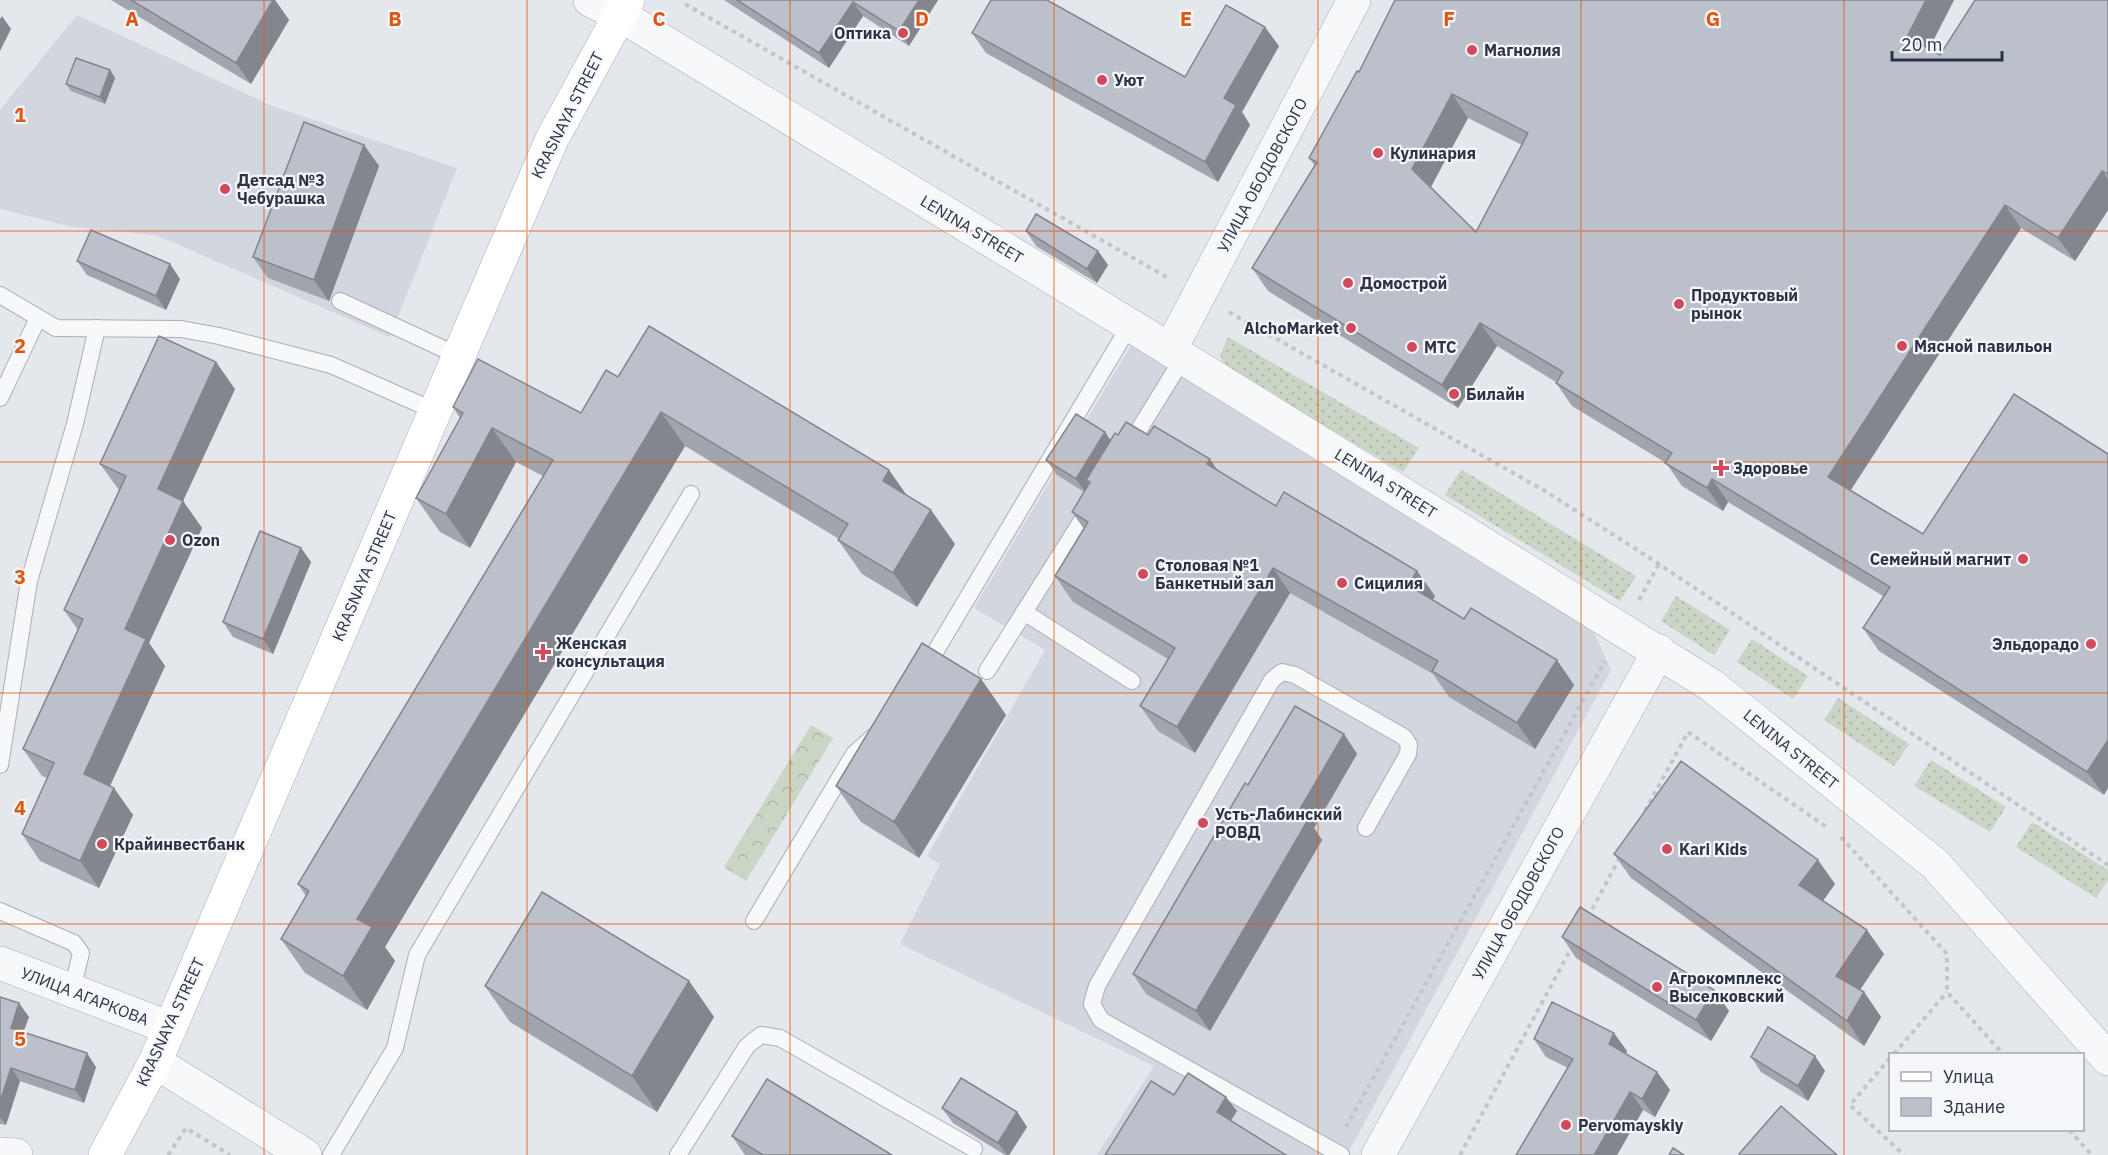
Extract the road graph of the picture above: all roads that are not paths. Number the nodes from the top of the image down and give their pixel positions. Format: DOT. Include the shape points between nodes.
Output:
graph roads {
  1 [pos="590,0"];
  2 [pos="1354,0"];
  3 [pos="624,7"];
  4 [pos="0,295"];
  5 [pos="340,301"];
  6 [pos="38,318"];
  7 [pos="1130,324"];
  8 [pos="97,328"];
  9 [pos="1177,354"];
  10 [pos="459,356"];
  11 [pos="0,398"];
  12 [pos="435,411"];
  13 [pos="1116,466"];
  14 [pos="691,494"];
  15 [pos="1098,495"];
  16 [pos="1024,612"];
  17 [pos="1659,651"];
  18 [pos="987,671"];
  19 [pos="1132,681"];
  20 [pos="917,682"];
  21 [pos="884,726"];
  22 [pos="0,765"];
  23 [pos="1366,828"];
  24 [pos="0,911"];
  25 [pos="754,921"];
  26 [pos="0,963"];
  27 [pos="72,991"];
  28 [pos="170,1028"];
  29 [pos="2108,1059"];
  30 [pos="154,1062"];
  31 [pos="974,1149"];
  32 [pos="1337,1153"];
  33 [pos="0,1154"];
  34 [pos="16,1155"];
  35 [pos="105,1155"];
  36 [pos="305,1155"];
  37 [pos="332,1155"];
  38 [pos="678,1155"];
  39 [pos="1378,1155"];
  1 -- 3 [label="street, LENINA STREET"];
  2 -- 9 [label="street, УЛИЦА ОБОДОВСКОГО" via="1199,295"];
  3 -- 7 [label="street, LENINA STREET"];
  3 -- 10 [label="main road, KRASNAYA STREET" via="552,140"];
  4 -- 6 [label="lane"];
  5 -- 10 [label="lane"];
  6 -- 8 [label="lane" via="56,328"];
  6 -- 11 [label="lane"];
  7 -- 9 [label="street, LENINA STREET"];
  7 -- 20 [label="lane"];
  8 -- 12 [label="lane" via="181,329 219,336 331,365"];
  8 -- 22 [label="lane" via="75,424 29,581"];
  9 -- 13 [label="lane"];
  9 -- 17 [label="street, LENINA STREET"];
  10 -- 12 [label="main road, KRASNAYA STREET"];
  12 -- 28 [label="main road, KRASNAYA STREET"];
  14 -- 37 [label="lane" via="425,940 417,955 395,1048"];
  15 -- 16 [label="lane"];
  16 -- 18 [label="lane"];
  16 -- 19 [label="lane"];
  17 -- 29 [label="street, LENINA STREET" via="1711,685 1935,864"];
  17 -- 39 [label="street, УЛИЦА ОБОДОВСКОГО"];
  21 -- 25 [label="lane" via="854,754"];
  23 -- 32 [label="lane" via="1408,754 1409,745 1404,736 1305,680 1282,672 1272,680 1097,986 1092,1004 1101,1020"];
  24 -- 27 [label="lane" via="74,943 81,953"];
  26 -- 27 [label="street, УЛИЦА АГАРКОВА"];
  27 -- 28 [label="street, УЛИЦА АГАРКОВА"];
  28 -- 30 [label="main road, KRASNAYA STREET"];
  30 -- 35 [label="main road, KRASNAYA STREET"];
  30 -- 36 [label="street"];
  31 -- 38 [label="lane" via="780,1038 761,1035 747,1046"];
  33 -- 34 [label="street"];
}
